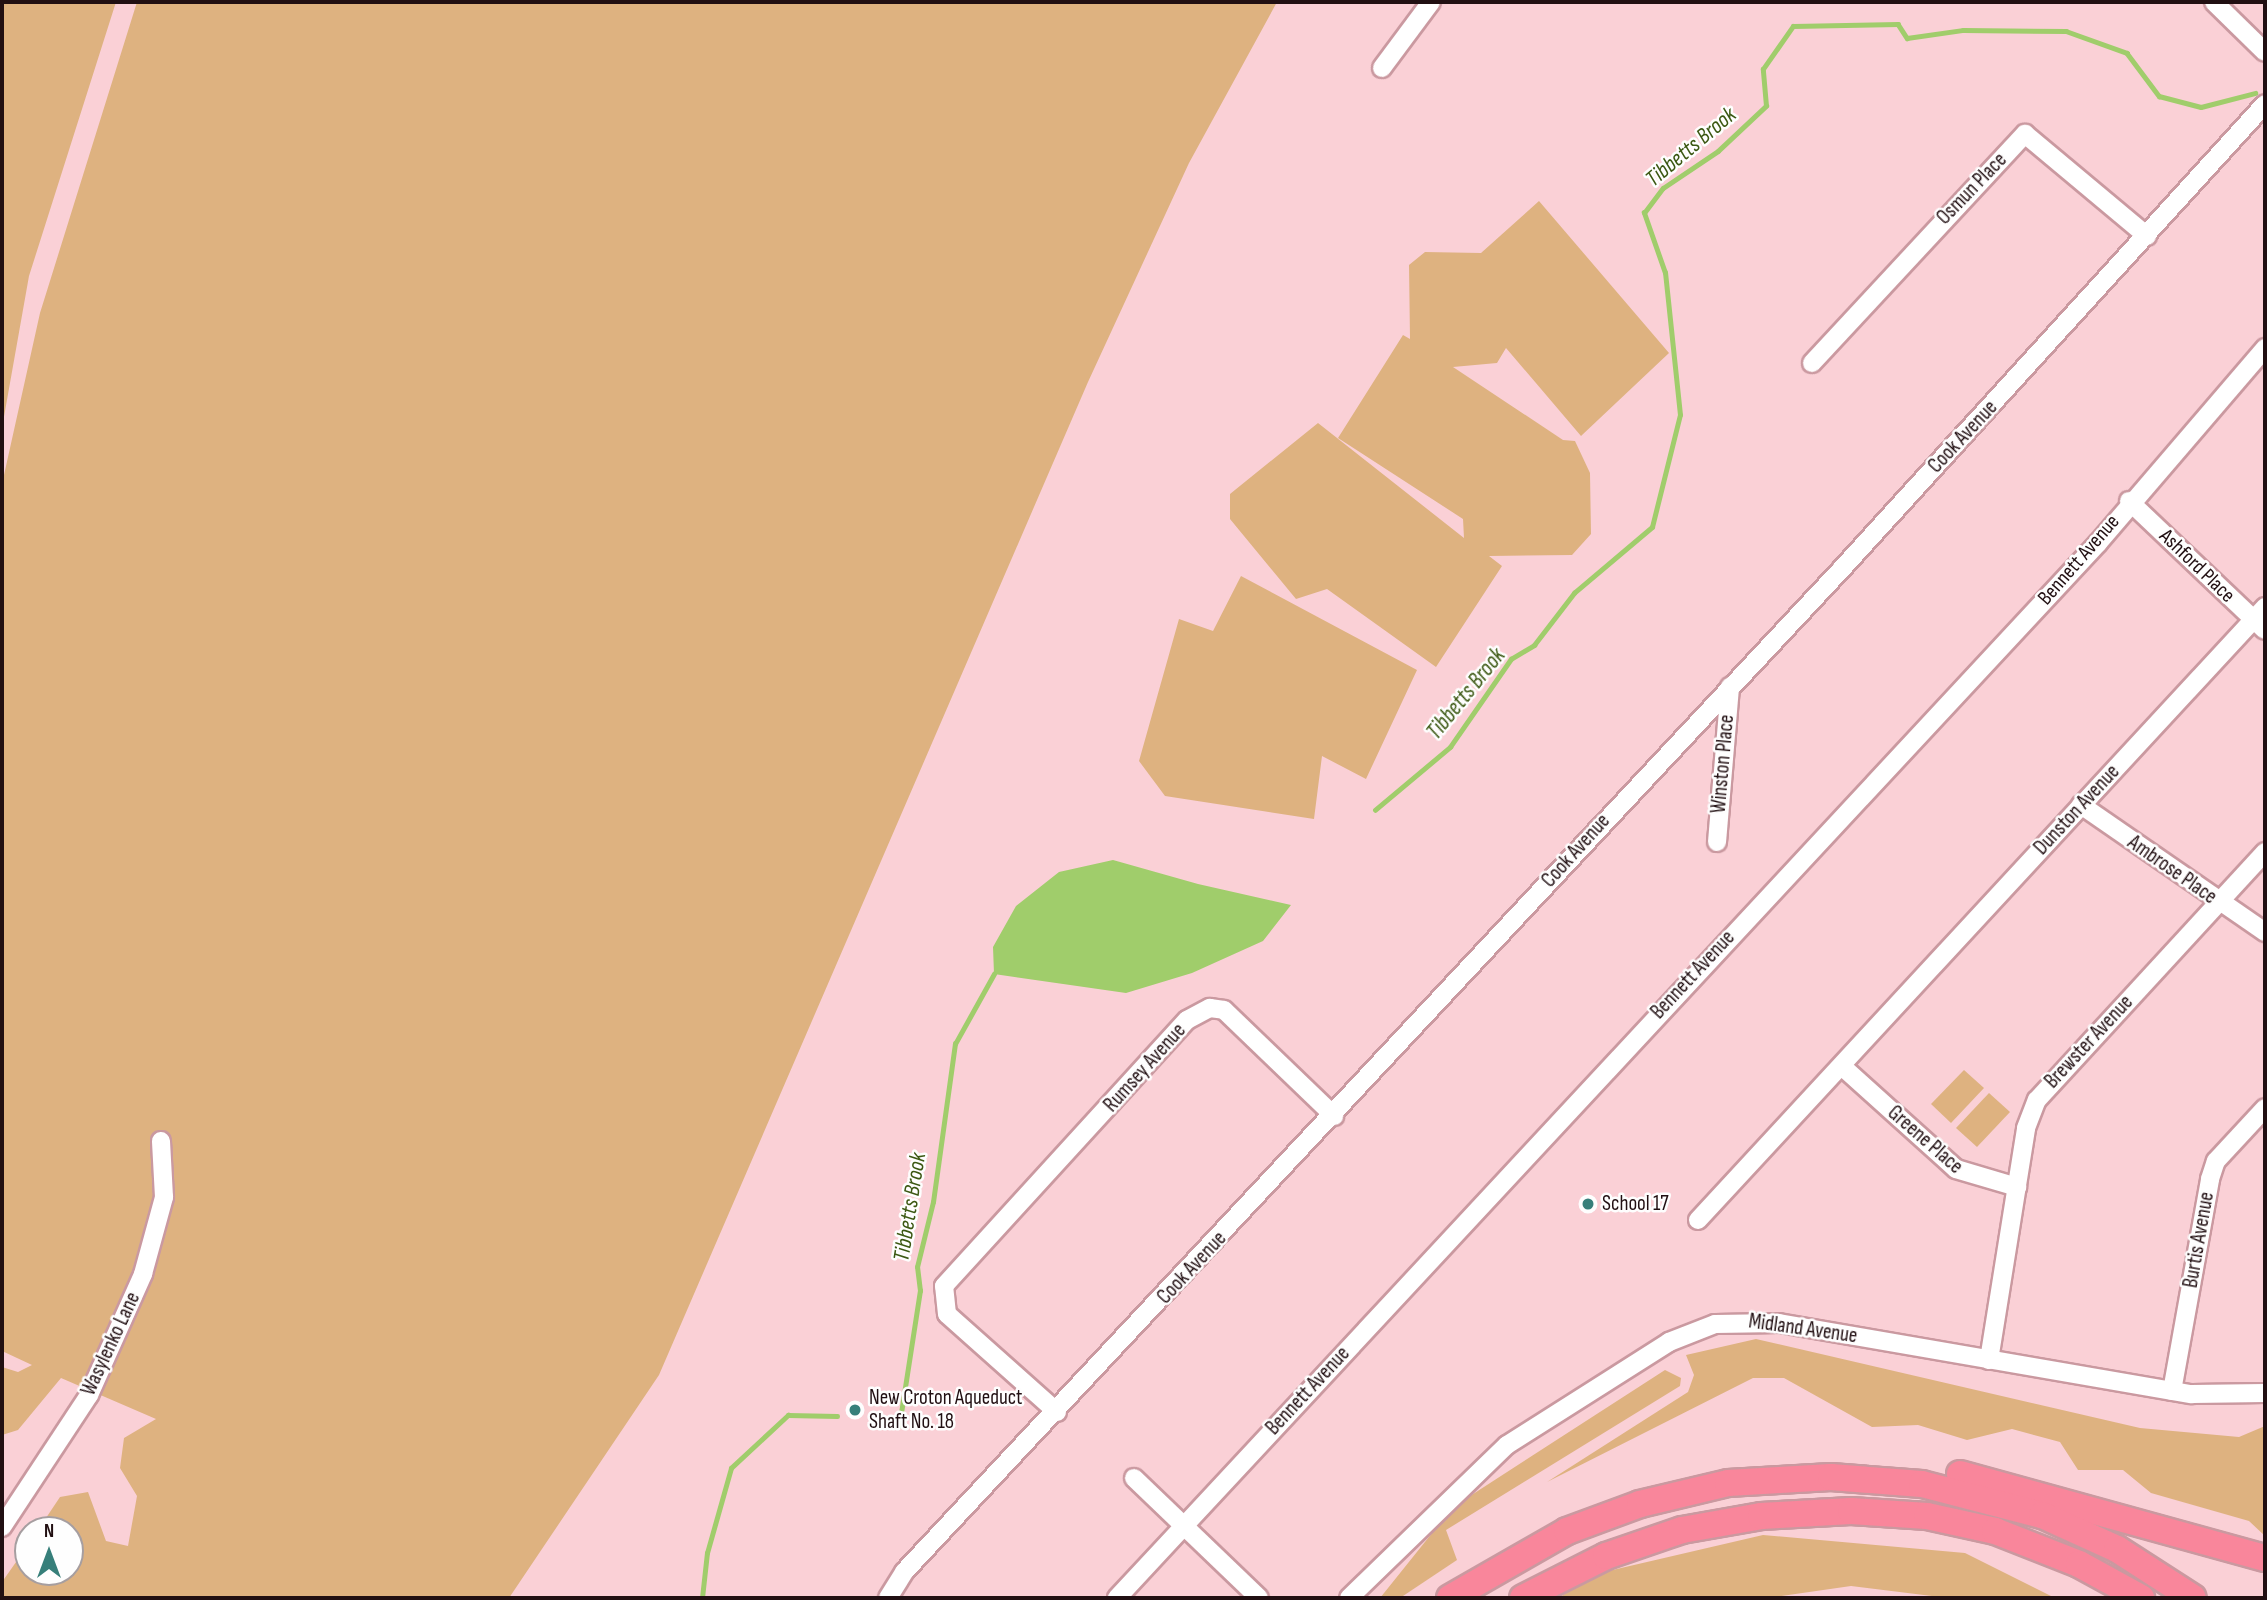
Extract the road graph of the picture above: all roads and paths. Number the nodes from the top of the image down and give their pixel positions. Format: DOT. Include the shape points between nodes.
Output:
graph roads {
  1 [pos="1432,2"];
  2 [pos="2214,2"];
  3 [pos="2265,52"];
  4 [pos="1382,68"];
  5 [pos="2265,104"];
  6 [pos="2147,236"];
  7 [pos="2265,348"];
  8 [pos="1812,363"];
  9 [pos="2129,501"];
  10 [pos="2261,619"];
  11 [pos="1730,687"];
  12 [pos="2081,805"];
  13 [pos="1717,842"];
  14 [pos="2265,852"];
  15 [pos="2220,904"];
  16 [pos="2265,932"];
  17 [pos="1890,1013"];
  18 [pos="1845,1069"];
  19 [pos="2265,1108"];
  20 [pos="1334,1116"];
  21 [pos="161,1141"];
  22 [pos="2017,1187"];
  23 [pos="1719,1198"];
  24 [pos="1698,1220"];
  25 [pos="1989,1360"];
  26 [pos="2172,1391"];
  27 [pos="2265,1393"];
  28 [pos="1057,1412"];
  29 [pos="1831,1476"];
  30 [pos="1134,1478"];
  31 [pos="1184,1525"];
  32 [pos="2,1527"];
  33 [pos="2265,1558"];
  34 [pos="888,1598"];
  35 [pos="1117,1598"];
  36 [pos="1259,1598"];
  37 [pos="1349,1598"];
  38 [pos="1450,1598"];
  39 [pos="1523,1598"];
  40 [pos="2141,1598"];
  41 [pos="2193,1598"];
  1 -- 4 [label="street"];
  2 -- 3 [label="street"];
  5 -- 6 [label="street, Cook Avenue"];
  6 -- 8 [label="street, Osmun Place" via="2025,134"];
  6 -- 11 [label="street, Cook Avenue"];
  7 -- 9 [label="street, Bennett Avenue"];
  9 -- 10 [label="street, Ashford Place"];
  9 -- 31 [label="street, Bennett Avenue" via="2098,543"];
  10 -- 12 [label="street, Dunston Avenue"];
  11 -- 13 [label="street, Winston Place"];
  11 -- 20 [label="street, Cook Avenue"];
  12 -- 15 [label="street, Ambrose Place"];
  12 -- 17 [label="street, Dunston Avenue"];
  14 -- 15 [label="street, Brewster Avenue"];
  15 -- 16 [label="street, Ambrose Place"];
  15 -- 22 [label="street, Brewster Avenue" via="2037,1100"];
  17 -- 18 [label="street, Dunston Avenue"];
  17 -- 23 [label="street, Dunston Avenue"];
  18 -- 22 [label="street, Greene Place" via="1962,1173"];
  18 -- 23 [label="street, Dunston Avenue"];
  19 -- 26 [label="street, Burtis Avenue" via="2216,1161 2210,1179"];
  20 -- 28 [label="street, Cook Avenue"];
  20 -- 28 [label="street, Rumsey Avenue" via="1246,1025 1224,1010 1197,1012 944,1286 943,1308"];
  21 -- 32 [label="street, Wasylenko Lane" via="164,1197 143,1274 89,1395"];
  22 -- 25 [label="street, Brewster Avenue"];
  23 -- 24 [label="street, Dunston Avenue"];
  25 -- 26 [label="street, Midland Avenue"];
  25 -- 37 [label="street, Midland Avenue" via="1756,1320 1699,1328 1599,1384 1498,1451"];
  26 -- 27 [label="street, Midland Avenue"];
  28 -- 34 [label="street, Cook Avenue" via="904,1572"];
  29 -- 33 [label="highway" via="1884,1468 1957,1473"];
  29 -- 38 [label="highway" via="1728,1483 1640,1504 1567,1531"];
  29 -- 41 [label="highway" via="1922,1484 2042,1515 2117,1549"];
  30 -- 31 [label="street"];
  31 -- 35 [label="street, Bennett Avenue"];
  31 -- 36 [label="street"];
  39 -- 40 [label="highway" via="1606,1556 1682,1530 1761,1516 1851,1511 1927,1516 1995,1531 2079,1564"];
}
